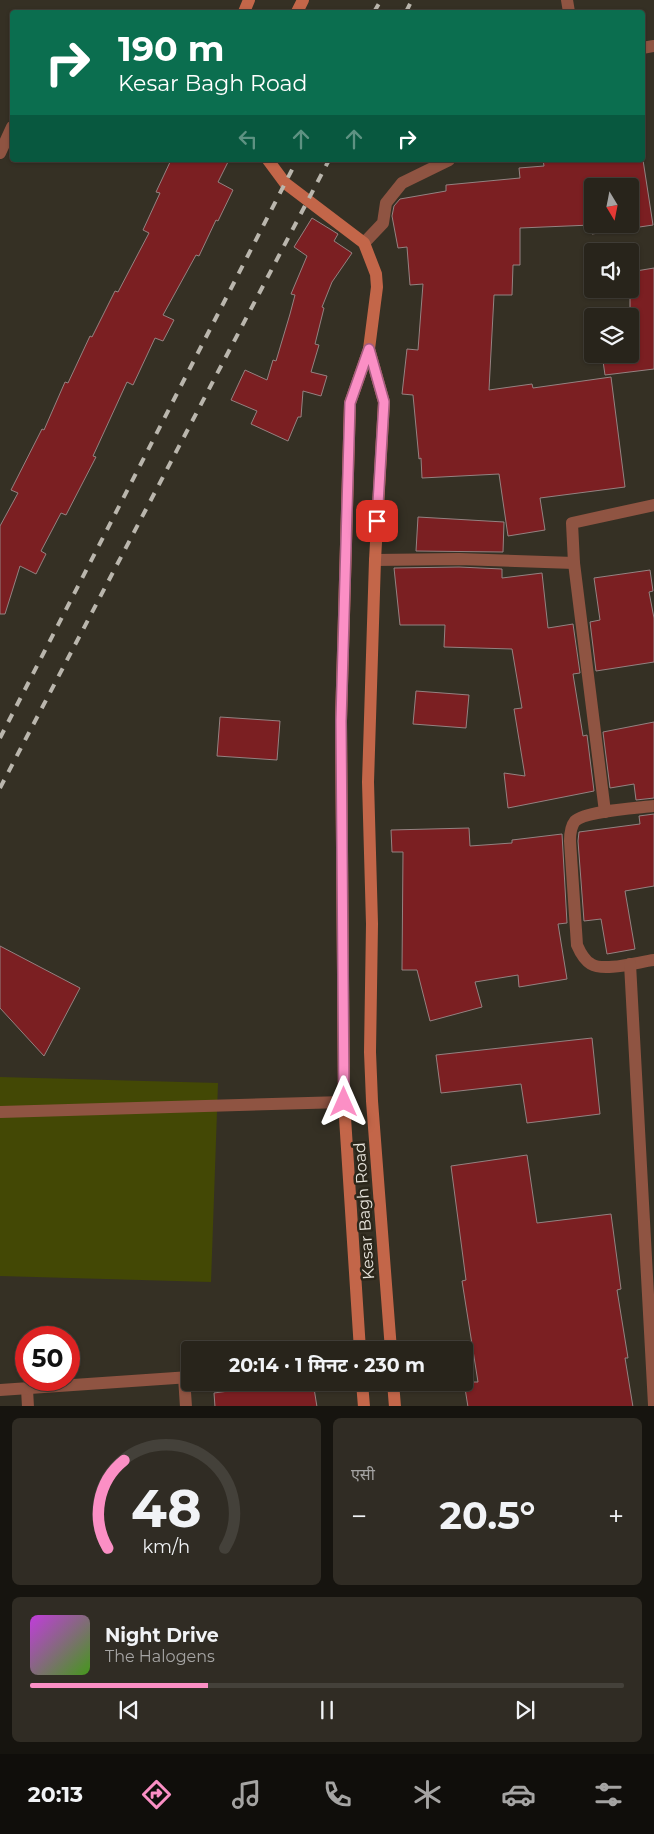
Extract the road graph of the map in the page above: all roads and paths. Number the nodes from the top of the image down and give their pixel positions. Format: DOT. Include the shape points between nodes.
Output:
graph roads {
  1 [pos="10,131"];
  2 [pos="0,153"];
  3 [pos="269,162"];
  4 [pos="445,162"];
  5 [pos="364,243"];
  6 [pos="369,349"];
  7 [pos="654,505"];
  8 [pos="375,560"];
  9 [pos="574,563"];
  10 [pos="654,806"];
  11 [pos="605,812"];
  12 [pos="654,960"];
  13 [pos="630,964"];
  14 [pos="344,1102"];
  15 [pos="0,1112"];
  16 [pos="359,1341"];
  17 [pos="390,1341"];
  18 [pos="181,1377"];
  19 [pos="80,1385"];
  20 [pos="15,1389"];
  21 [pos="0,1390"];
  22 [pos="28,1391"];
  23 [pos="187,1391"];
  24 [pos="363,1391"];
  25 [pos="394,1391"];
  26 [pos="654,1405"];
  27 [pos="28,1406"];
  28 [pos="186,1406"];
  29 [pos="364,1406"];
  30 [pos="395,1406"];
  1 -- 2 [label="street"];
  3 -- 5 [label="main road" via="285,183"];
  4 -- 5 [label="street" via="402,182 386,203 383,223"];
  5 -- 6 [label="main road, Kesar Bagh Road" via="376,274 377,287"];
  6 -- 8 [label="main road, Kesar Bagh Road" via="384,402"];
  6 -- 14 [label="main road" via="350,403 341,721"];
  7 -- 9 [label="street" via="572,523"];
  8 -- 9 [label="street"];
  8 -- 17 [label="main road, Kesar Bagh Road" via="368,782 372,924 370,1052"];
  9 -- 11 [label="street"];
  10 -- 11 [label="street"];
  11 -- 13 [label="street" via="583,817 575,822 571,831 577,945 591,965 606,968"];
  12 -- 13 [label="street"];
  13 -- 26 [label="street"];
  14 -- 15 [label="street"];
  14 -- 16 [label="main road"];
  18 -- 19 [label="street"];
  20 -- 21 [label="street"];
  22 -- 27 [label="street"];
  23 -- 28 [label="street"];
  24 -- 29 [label="main road"];
  25 -- 30 [label="main road"];
}
